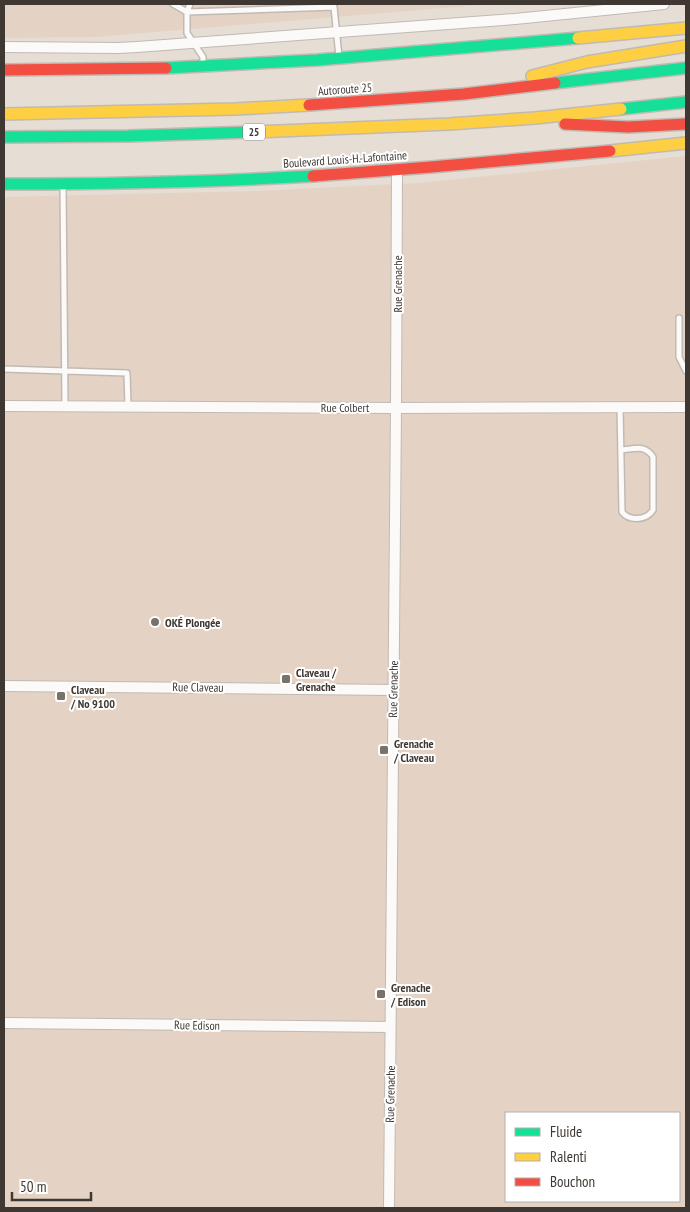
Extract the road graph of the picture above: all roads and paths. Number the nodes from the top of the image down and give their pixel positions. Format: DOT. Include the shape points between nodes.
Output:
graph roads {
  1 [pos="173,4"];
  2 [pos="190,4"];
  3 [pos="664,4"];
  4 [pos="334,6"];
  5 [pos="187,12"];
  6 [pos="686,28"];
  7 [pos="337,33"];
  8 [pos="193,42"];
  9 [pos="686,46"];
  10 [pos="4,47"];
  11 [pos="339,57"];
  12 [pos="203,66"];
  13 [pos="686,68"];
  14 [pos="4,70"];
  15 [pos="464,94"];
  16 [pos="686,102"];
  17 [pos="4,114"];
  18 [pos="505,121"];
  19 [pos="686,124"];
  20 [pos="4,137"];
  21 [pos="686,143"];
  22 [pos="397,170"];
  23 [pos="4,184"];
  24 [pos="63,184"];
  25 [pos="680,318"];
  26 [pos="4,369"];
  27 [pos="65,370"];
  28 [pos="686,371"];
  29 [pos="4,406"];
  30 [pos="65,406"];
  31 [pos="128,406"];
  32 [pos="620,407"];
  33 [pos="686,407"];
  34 [pos="396,408"];
  35 [pos="621,450"];
  36 [pos="4,686"];
  37 [pos="393,690"];
  38 [pos="4,1023"];
  39 [pos="390,1027"];
  40 [pos="388,1208"];
  1 -- 5 [label="lane"];
  2 -- 5 [label="lane"];
  3 -- 7 [label="street"];
  4 -- 5 [label="lane"];
  4 -- 7 [label="lane"];
  5 -- 8 [label="lane" via="187,33"];
  6 -- 11 [label="main road"];
  7 -- 8 [label="street"];
  7 -- 11 [label="lane"];
  8 -- 10 [label="street" via="118,48"];
  8 -- 12 [label="lane" via="203,57"];
  9 -- 15 [label="main road" via="587,62"];
  11 -- 12 [label="main road"];
  12 -- 14 [label="main road"];
  13 -- 15 [label="main road, Autoroute 25 / 25"];
  15 -- 17 [label="main road, Autoroute 25 / 25" via="293,106"];
  16 -- 18 [label="main road, 25"];
  18 -- 19 [label="main road" via="628,127"];
  18 -- 20 [label="main road, 25" via="274,132"];
  21 -- 22 [label="main road, Boulevard Louis-H.-Lafontaine"];
  22 -- 24 [label="main road, Boulevard Louis-H.-Lafontaine"];
  22 -- 34 [label="street, Rue Grenache"];
  23 -- 24 [label="main road, Boulevard Louis-H.-Lafontaine"];
  24 -- 27 [label="lane"];
  25 -- 28 [label="lane" via="679,357"];
  26 -- 27 [label="lane"];
  27 -- 30 [label="lane"];
  27 -- 31 [label="lane" via="127,373"];
  29 -- 30 [label="street, Rue Colbert"];
  30 -- 31 [label="street, Rue Colbert"];
  31 -- 34 [label="street, Rue Colbert"];
  32 -- 33 [label="street, Rue Colbert"];
  32 -- 34 [label="street, Rue Colbert"];
  32 -- 35 [label="lane"];
  34 -- 37 [label="street, Rue Grenache"];
  35 -- 35 [label="lane" via="622,512 629,518 644,518 652,510 653,457 644,448"];
  36 -- 37 [label="street, Rue Claveau"];
  37 -- 39 [label="street, Rue Grenache"];
  38 -- 39 [label="street, Rue Edison"];
  39 -- 40 [label="street, Rue Grenache"];
}
